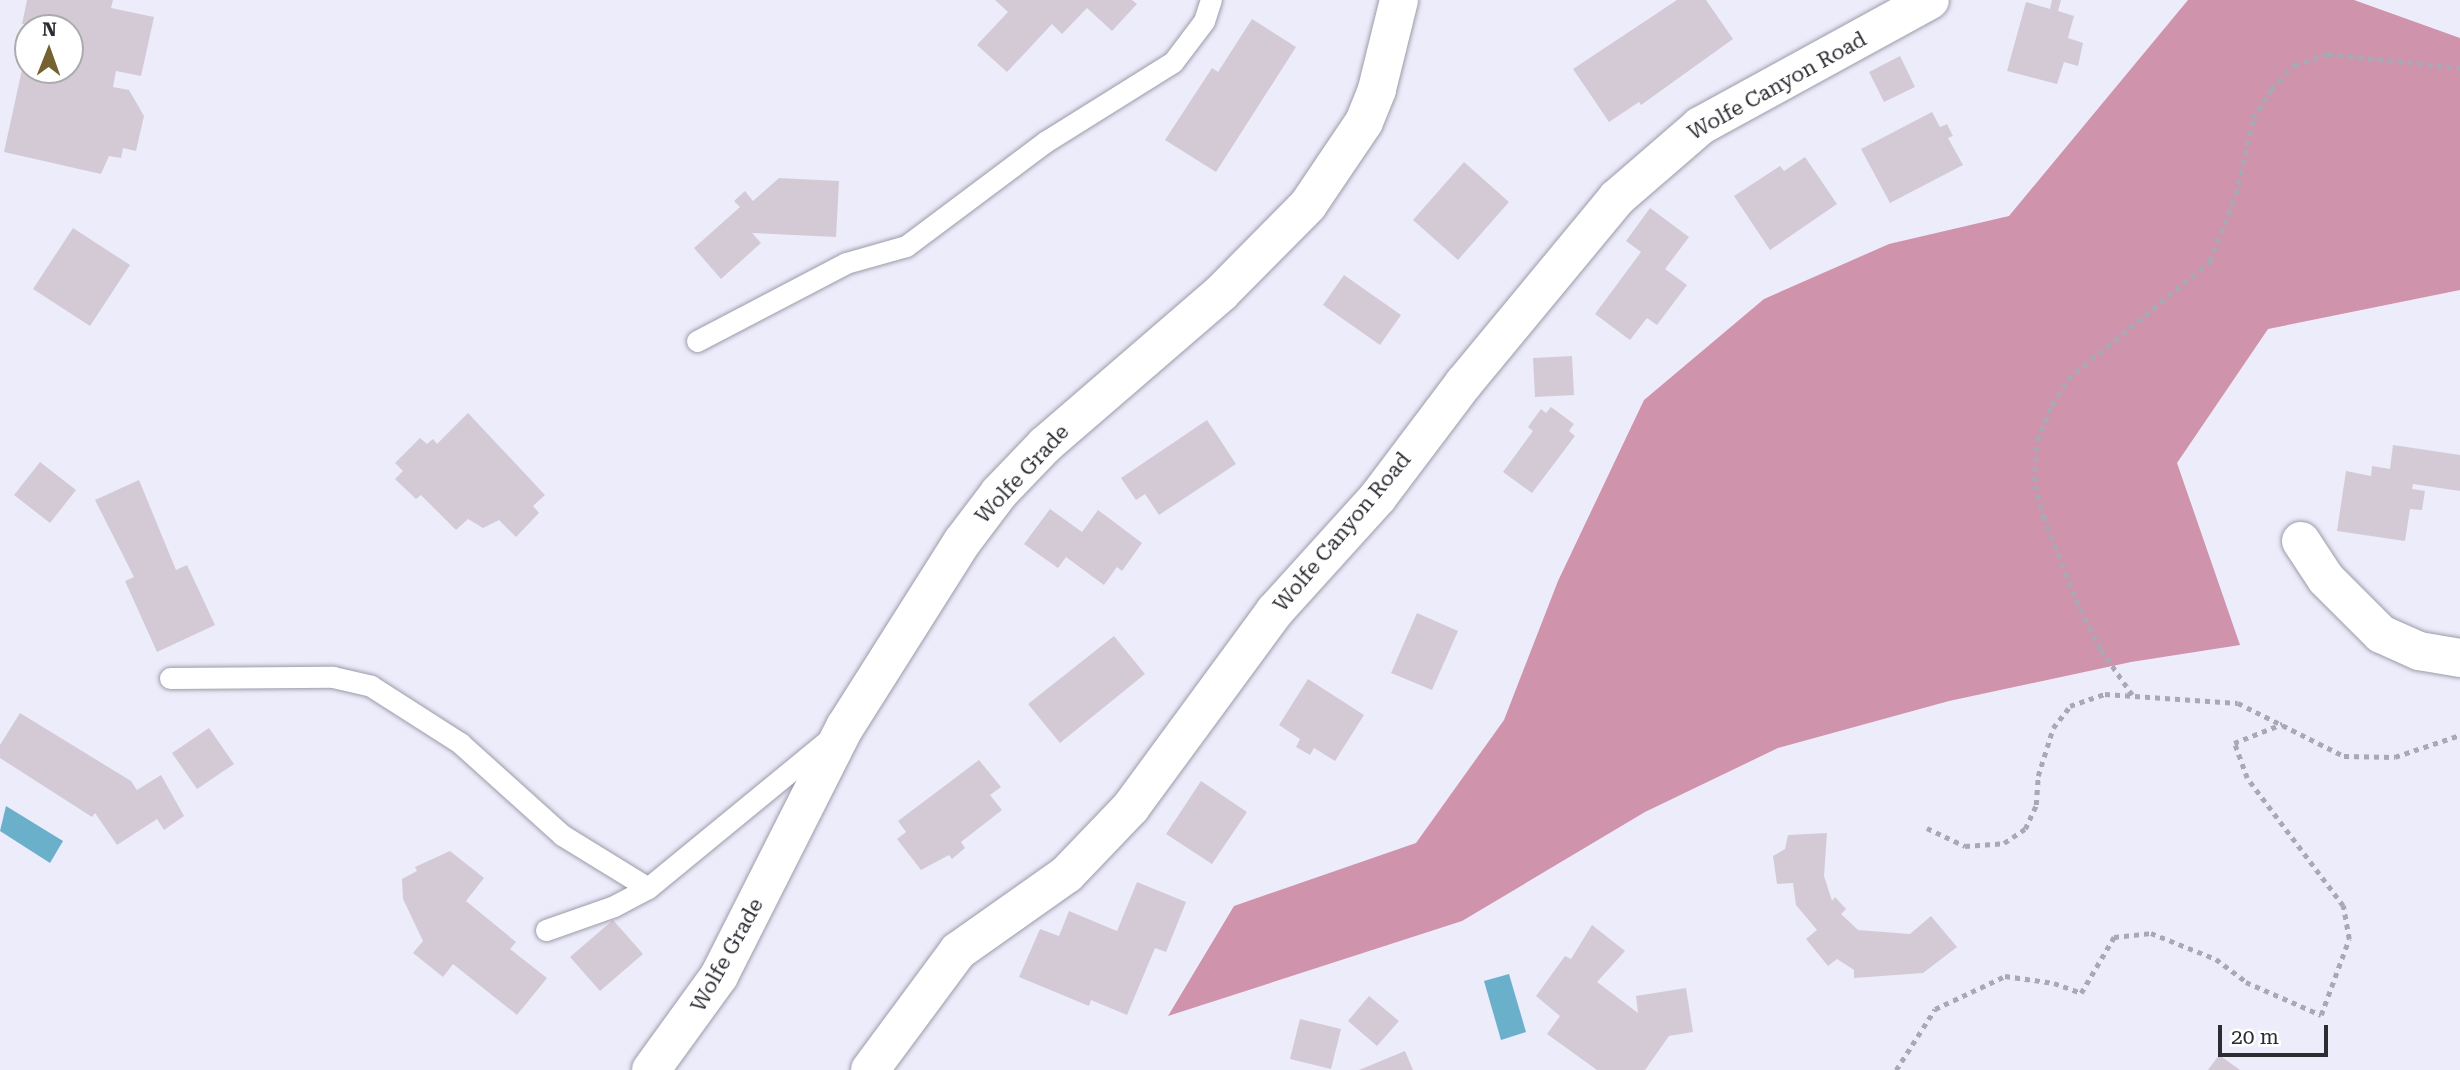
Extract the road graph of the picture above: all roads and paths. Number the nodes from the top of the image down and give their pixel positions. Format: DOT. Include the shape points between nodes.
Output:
graph roads {
  1 [pos="1211,0"];
  2 [pos="1399,0"];
  3 [pos="1930,0"];
  4 [pos="2460,68"];
  5 [pos="697,341"];
  6 [pos="2301,541"];
  7 [pos="2460,658"];
  8 [pos="170,678"];
  9 [pos="2133,695"];
  10 [pos="2283,724"];
  11 [pos="845,727"];
  12 [pos="2460,734"];
  13 [pos="1927,828"];
  14 [pos="648,888"];
  15 [pos="546,930"];
  16 [pos="651,1070"];
  17 [pos="870,1070"];
  18 [pos="1896,1070"];
  1 -- 5 [label="lane" via="1204,22 1173,62 1045,142 906,246 846,263"];
  2 -- 11 [label="street, Wolfe Grade" via="1377,89 1358,132 1328,180 1221,293 1063,429 999,493 962,542"];
  3 -- 17 [label="street, Wolfe Canyon Road" via="1700,126 1599,216 1378,497 1275,611 1130,807 1067,874 958,951"];
  4 -- 9 [label="path" via="2328,54 2294,65 2271,89 2253,119 2236,194 2210,261 2068,379 2052,405 2036,454 2034,482 2084,616"];
  6 -- 7 [label="street" via="2326,579 2381,634 2419,650"];
  8 -- 14 [label="lane" via="333,677 371,686 460,743 562,835"];
  9 -- 10 [label="path" via="2238,703"];
  9 -- 13 [label="path" via="2105,694 2070,706 2044,748 2036,805 2025,830 2004,843 1965,846"];
  10 -- 12 [label="path" via="2344,756 2395,757 2443,744"];
  10 -- 18 [label="path" via="2234,743 2248,778 2325,875 2343,906 2349,939 2321,1015 2246,982 2216,959 2151,933 2114,937 2081,993 2054,982 2005,976 1935,1009"];
  11 -- 14 [label="lane"];
  11 -- 16 [label="street, Wolfe Grade" via="719,976"];
  14 -- 15 [label="lane" via="614,906"];
}
